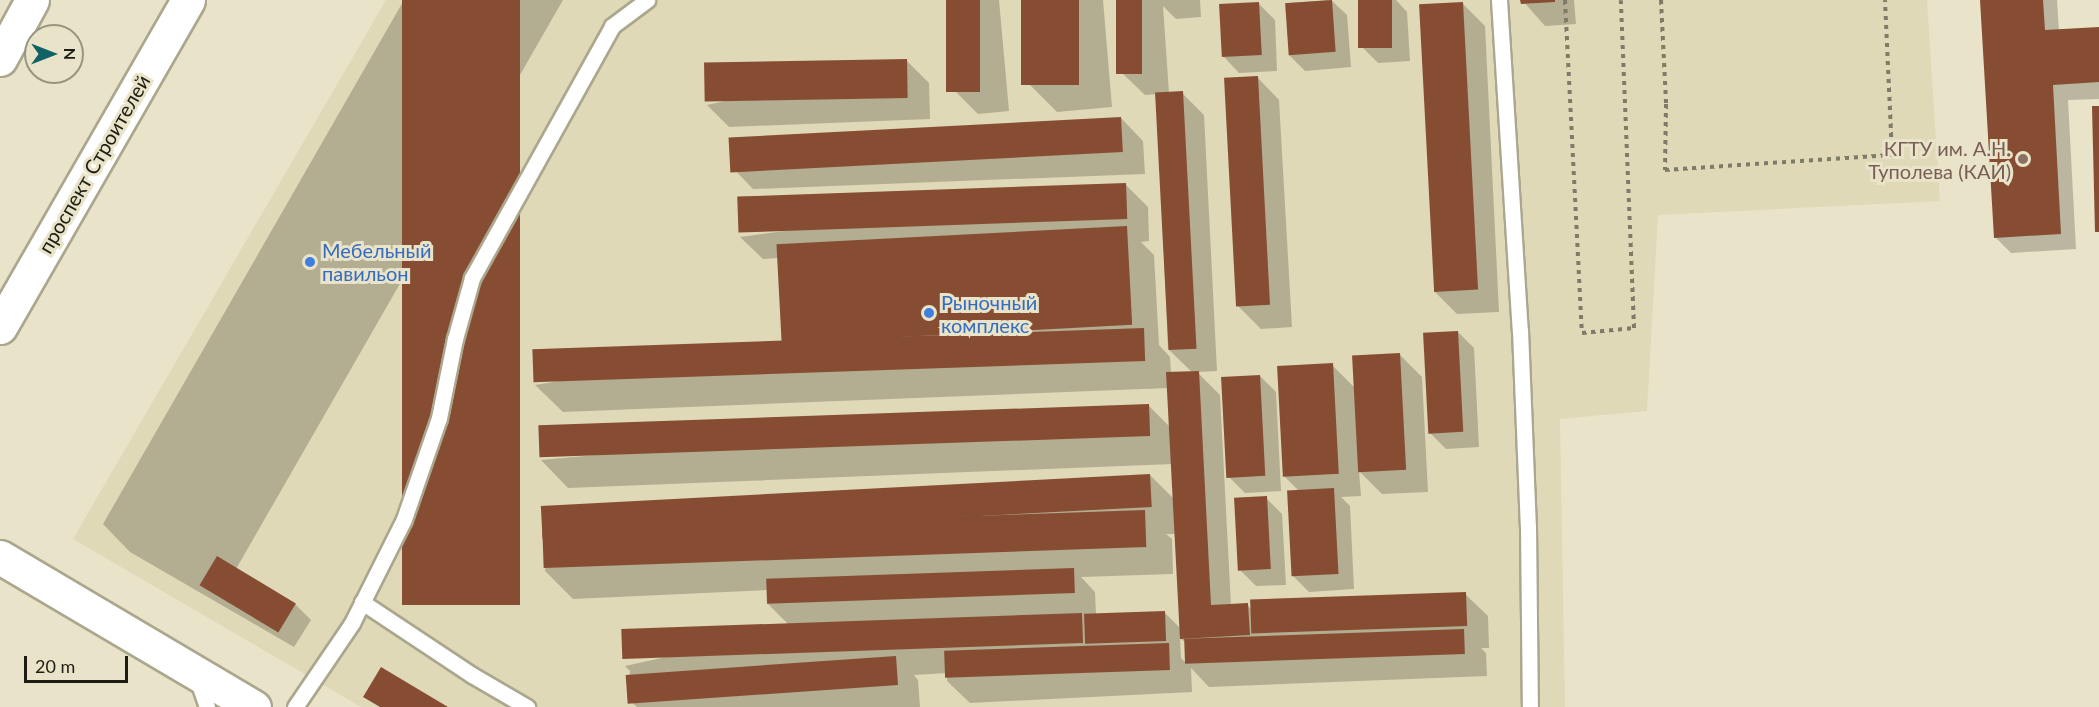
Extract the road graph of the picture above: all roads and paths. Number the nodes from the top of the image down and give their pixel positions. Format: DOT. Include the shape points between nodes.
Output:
graph roads {
  1 [pos="32,0"];
  2 [pos="160,0"];
  3 [pos="188,0"];
  4 [pos="647,0"];
  5 [pos="1499,0"];
  6 [pos="1565,0"];
  7 [pos="1621,0"];
  8 [pos="1661,0"];
  9 [pos="1885,0"];
  10 [pos="0,59"];
  11 [pos="153,61"];
  12 [pos="0,327"];
  13 [pos="0,557"];
  14 [pos="362,602"];
  15 [pos="195,672"];
  16 [pos="207,707"];
  17 [pos="254,707"];
  18 [pos="295,707"];
  19 [pos="527,707"];
  20 [pos="1530,707"];
  1 -- 10 [label="main road"];
  2 -- 11 [label="main road"];
  3 -- 11 [label="main road, проспект Строителей"];
  4 -- 14 [label="lane" via="612,26 472,278 454,339 439,418 404,519"];
  5 -- 20 [label="lane" via="1520,330"];
  6 -- 7 [label="path" via="1582,333 1634,328"];
  8 -- 9 [label="path" via="1665,170 1892,155"];
  11 -- 12 [label="main road, проспект Строителей"];
  13 -- 15 [label="main road"];
  14 -- 18 [label="lane"];
  14 -- 19 [label="lane"];
  15 -- 16 [label="lane"];
  15 -- 17 [label="main road"];
}
